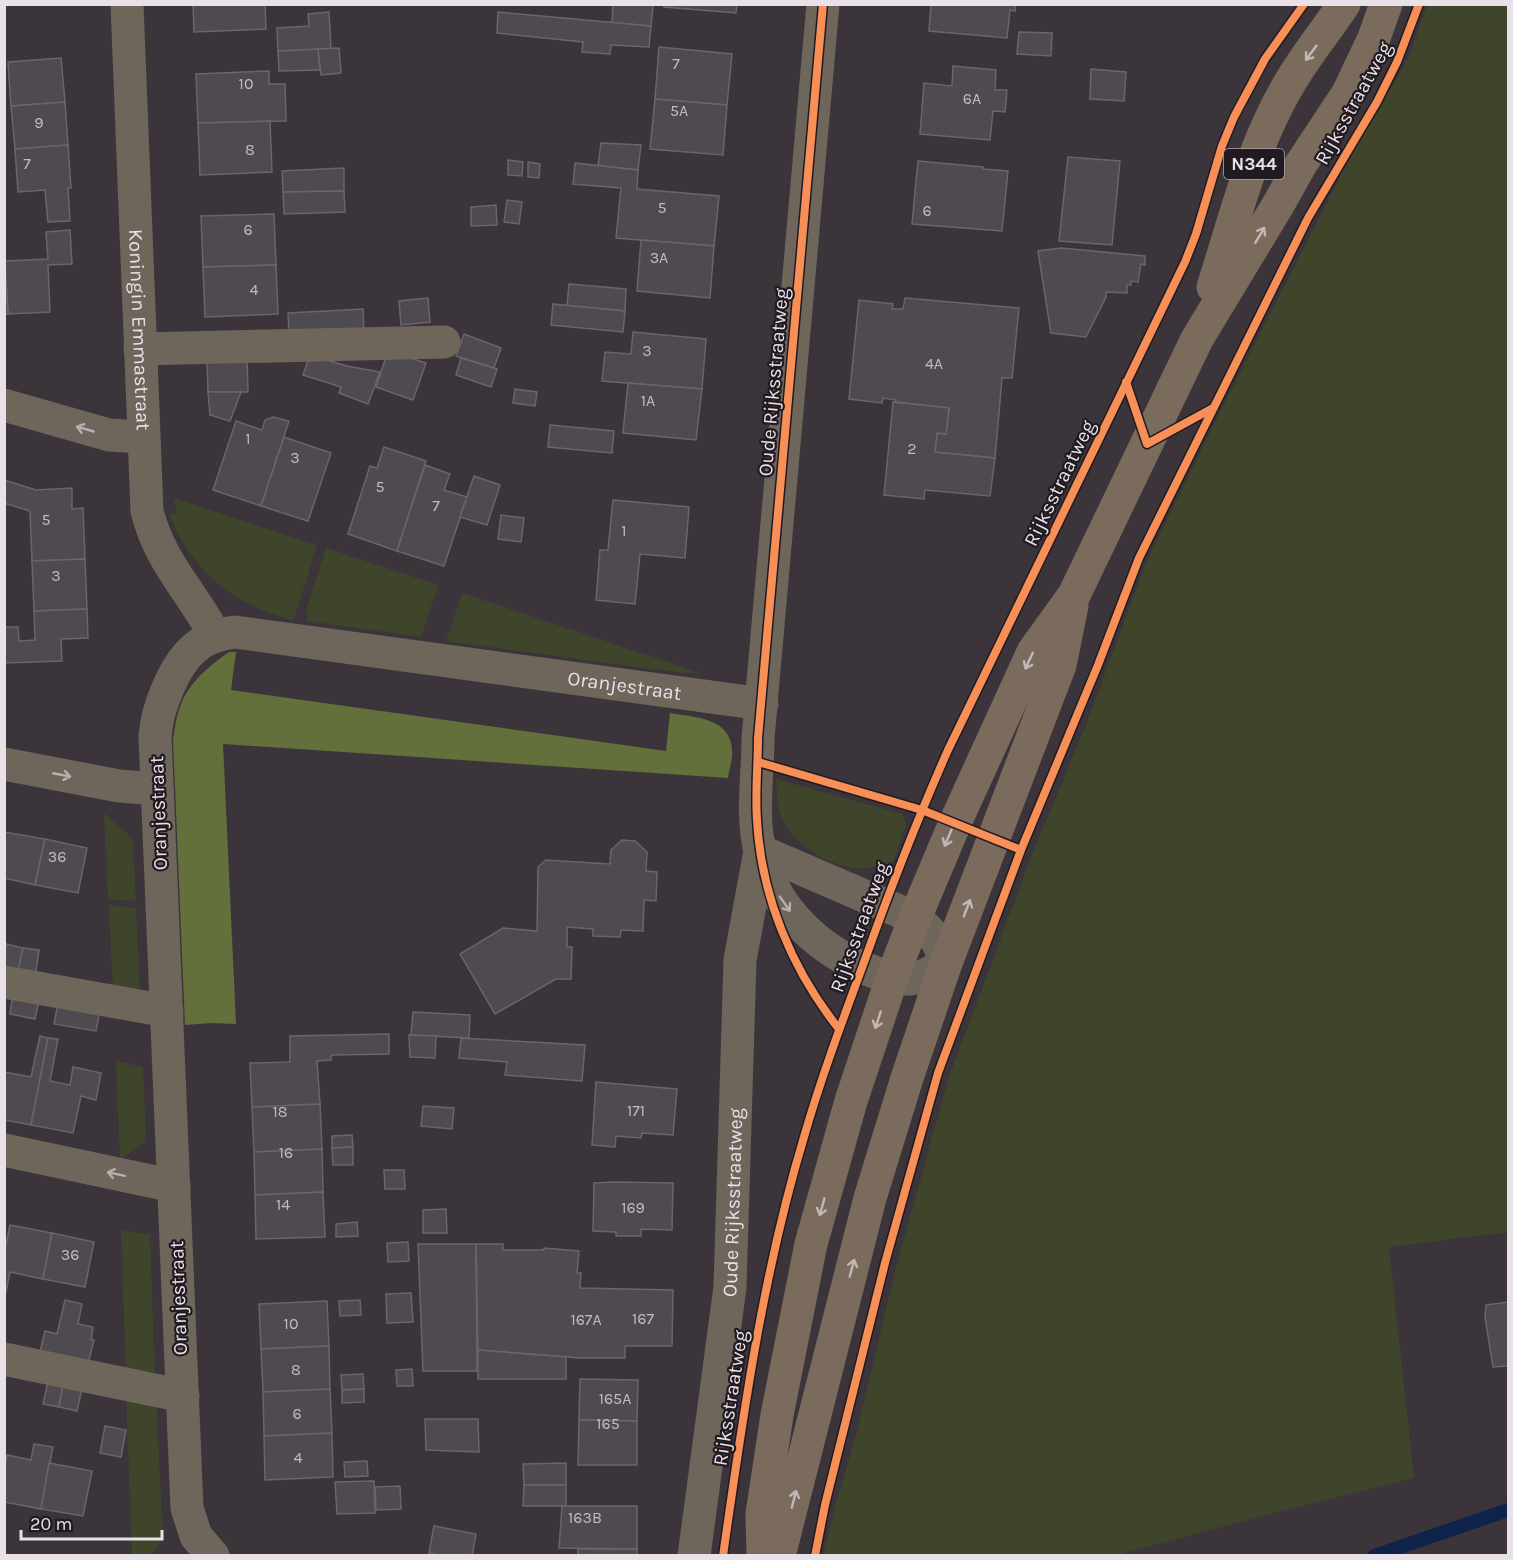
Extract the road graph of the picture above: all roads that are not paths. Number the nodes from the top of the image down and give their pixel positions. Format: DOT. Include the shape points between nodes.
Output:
graph roads {
  1 [pos="127,4"];
  2 [pos="823,4"];
  3 [pos="1344,4"];
  4 [pos="1386,4"];
  5 [pos="1197,339"];
  6 [pos="444,342"];
  7 [pos="140,349"];
  8 [pos="4,405"];
  9 [pos="143,437"];
  10 [pos="1074,595"];
  11 [pos="215,636"];
  12 [pos="762,704"];
  13 [pos="4,764"];
  14 [pos="157,789"];
  15 [pos="760,851"];
  16 [pos="915,918"];
  17 [pos="946,963"];
  18 [pos="892,978"];
  19 [pos="4,982"];
  20 [pos="167,1011"];
  21 [pos="4,1150"];
  22 [pos="174,1186"];
  23 [pos="4,1359"];
  24 [pos="183,1396"];
  25 [pos="213,1556"];
  26 [pos="694,1556"];
  27 [pos="763,1556"];
  28 [pos="779,1556"];
  1 -- 7 [label="street, Koningin Emmastraat"];
  2 -- 12 [label="street, Oude Rijksstraatweg"];
  3 -- 5 [label="main road, Rijksstraatweg / N344, one-way" via="1289,84 1268,127"];
  5 -- 4 [label="main road, Rijksstraatweg / N344, one-way" via="1348,93"];
  5 -- 10 [label="main road, Rijksstraatweg / N344"];
  6 -- 7 [label="street"];
  7 -- 9 [label="street, Koningin Emmastraat"];
  9 -- 8 [label="street, one-way" via="109,435"];
  9 -- 11 [label="street, Koningin Emmastraat" via="147,511 152,531 162,554"];
  10 -- 16 [label="main road, Rijksstraatweg / N344, one-way" via="1033,652"];
  17 -- 10 [label="main road, Rijksstraatweg / N344, one-way" via="1060,665"];
  11 -- 12 [label="street, Oranjestraat" via="235,632"];
  11 -- 14 [label="street, Oranjestraat" via="187,656 159,709 155,736"];
  12 -- 15 [label="street, Oude Rijksstraatweg" via="756,796"];
  13 -- 14 [label="street, one-way" via="119,786"];
  14 -- 20 [label="street, Oranjestraat"];
  15 -- 16 [label="street"];
  15 -- 18 [label="street, Oude Rijksstraatweg, one-way" via="771,882 799,923 839,956"];
  15 -- 26 [label="street, Oude Rijksstraatweg" via="740,960 730,1287"];
  16 -- 17 [label="street" via="930,930"];
  16 -- 18 [label="main road, Rijksstraatweg / N344"];
  17 -- 18 [label="street, Oude Rijksstraatweg" via="929,974"];
  28 -- 17 [label="main road, Rijksstraatweg / N344, one-way" via="870,1198"];
  18 -- 27 [label="main road, Rijksstraatweg / N344, one-way" via="851,1101 811,1244 777,1415 762,1514"];
  19 -- 20 [label="street"];
  20 -- 22 [label="street, Oranjestraat"];
  22 -- 21 [label="street, one-way"];
  22 -- 24 [label="street, Oranjestraat"];
  23 -- 24 [label="street"];
  24 -- 25 [label="street, Oranjestraat" via="187,1508 196,1536"];
}
